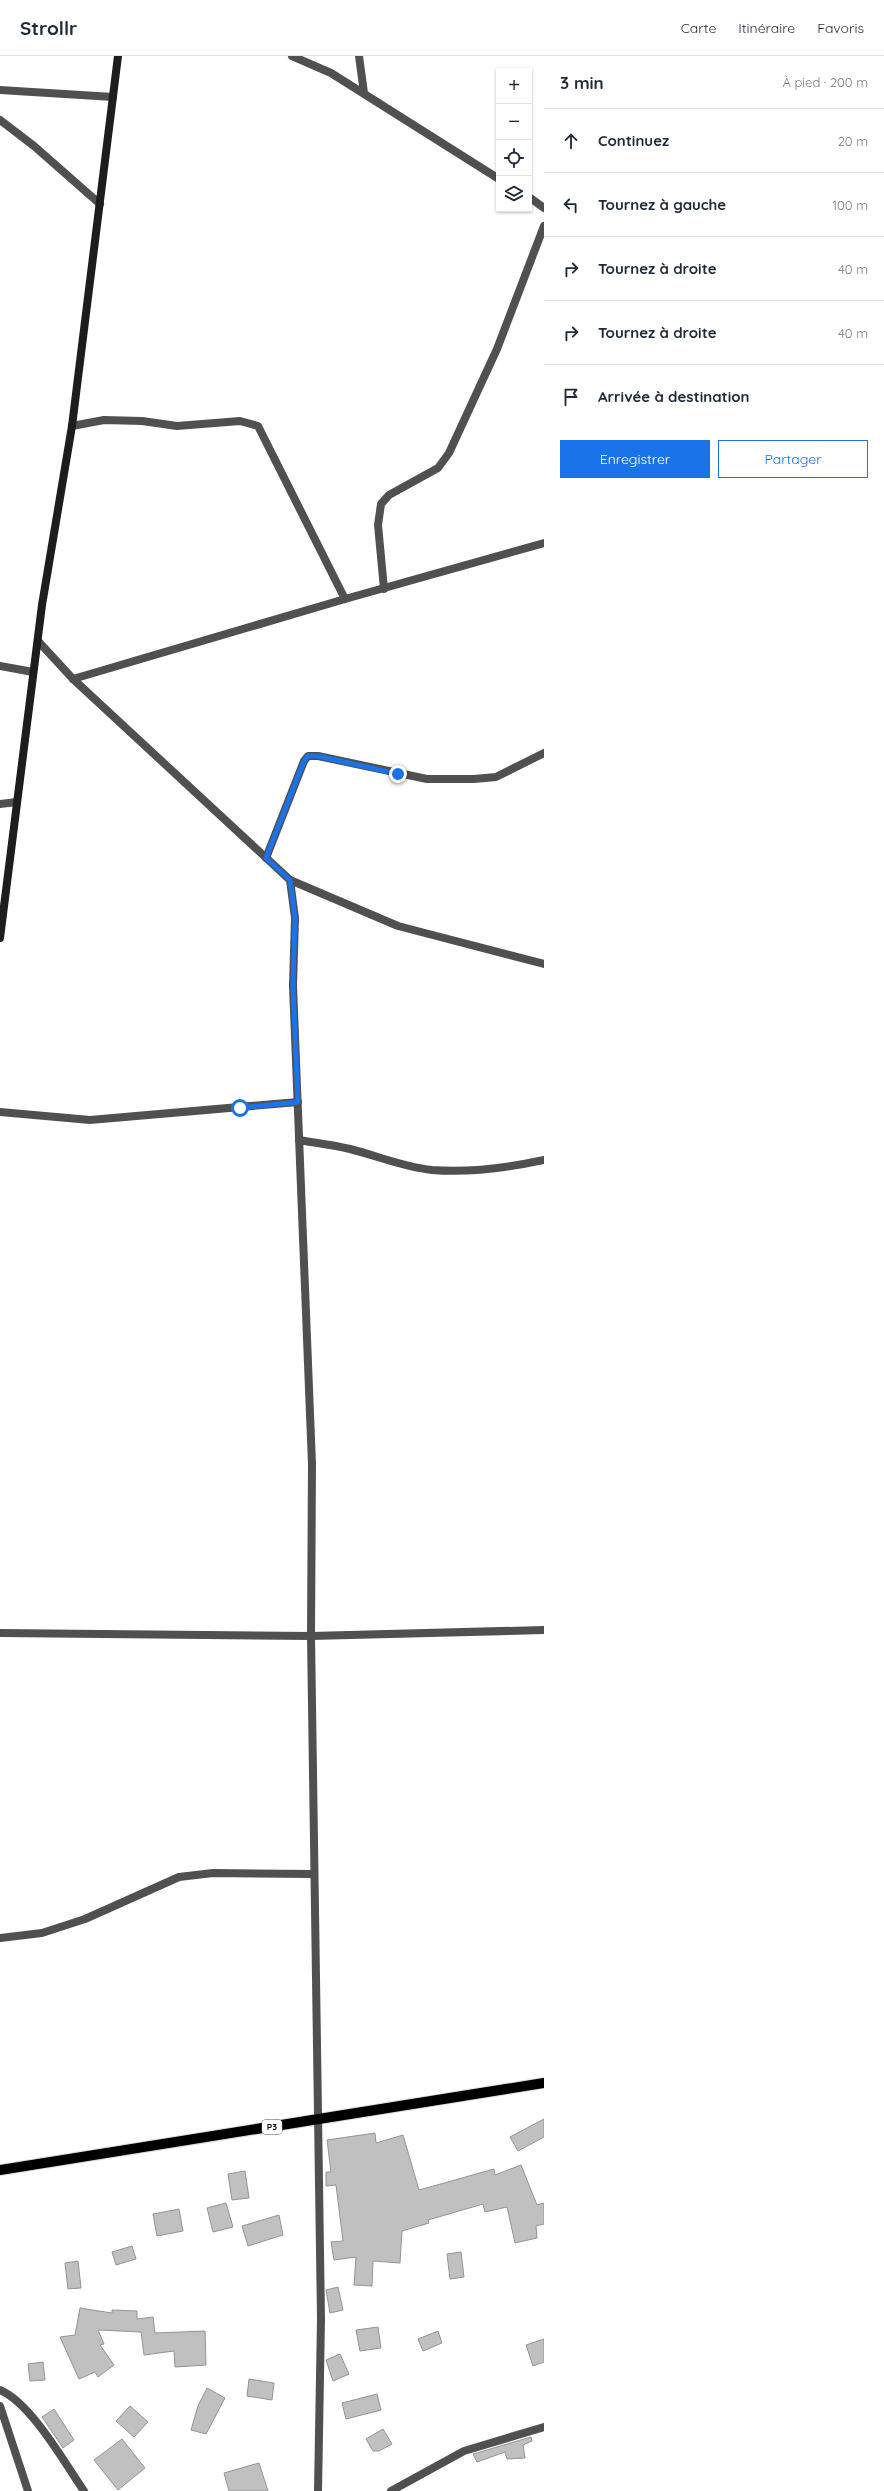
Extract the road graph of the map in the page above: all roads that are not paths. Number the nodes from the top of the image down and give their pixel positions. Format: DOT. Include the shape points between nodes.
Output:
graph roads {
  1 [pos="118,56"];
  2 [pos="292,56"];
  3 [pos="359,56"];
  4 [pos="0,90"];
  5 [pos="364,93"];
  6 [pos="113,97"];
  7 [pos="0,120"];
  8 [pos="496,177"];
  9 [pos="532,199"];
  10 [pos="100,204"];
  11 [pos="544,208"];
  12 [pos="544,226"];
  13 [pos="72,426"];
  14 [pos="544,544"];
  15 [pos="384,589"];
  16 [pos="344,598"];
  17 [pos="38,641"];
  18 [pos="0,666"];
  19 [pos="33,672"];
  20 [pos="73,678"];
  21 [pos="544,753"];
  22 [pos="17,802"];
  23 [pos="0,804"];
  24 [pos="266,858"];
  25 [pos="290,880"];
  26 [pos="0,938"];
  27 [pos="544,964"];
  28 [pos="298,1102"];
  29 [pos="0,1112"];
  30 [pos="299,1140"];
  31 [pos="544,1160"];
  32 [pos="544,1630"];
  33 [pos="0,1633"];
  34 [pos="311,1636"];
  35 [pos="314,1874"];
  36 [pos="0,1938"];
  37 [pos="544,2083"];
  38 [pos="317,2119"];
  39 [pos="0,2170"];
  40 [pos="0,2390"];
  41 [pos="0,2406"];
  42 [pos="544,2427"];
  43 [pos="401,2486"];
  44 [pos="28,2491"];
  45 [pos="84,2491"];
  46 [pos="318,2491"];
  47 [pos="391,2491"];
  48 [pos="408,2491"];
  1 -- 6 [label="main road"];
  2 -- 5 [label="street" via="330,73"];
  3 -- 5 [label="street"];
  4 -- 6 [label="street"];
  5 -- 8 [label="street"];
  6 -- 10 [label="main road"];
  7 -- 10 [label="street"];
  9 -- 11 [label="street"];
  10 -- 13 [label="main road"];
  12 -- 15 [label="street" via="497,349 449,453 438,468 389,495 381,504 378,524"];
  13 -- 16 [label="street" via="104,420 189,426 240,421 258,426"];
  13 -- 17 [label="main road"];
  14 -- 15 [label="street"];
  15 -- 16 [label="street"];
  16 -- 20 [label="street"];
  17 -- 19 [label="main road"];
  17 -- 20 [label="street"];
  18 -- 19 [label="street"];
  19 -- 22 [label="main road"];
  20 -- 24 [label="street"];
  21 -- 24 [label="street" via="496,777 474,779 427,779 308,756"];
  22 -- 23 [label="street"];
  22 -- 26 [label="main road"];
  24 -- 25 [label="street"];
  25 -- 27 [label="street" via="398,926"];
  25 -- 28 [label="street" via="295,918 293,986"];
  28 -- 29 [label="street" via="90,1120"];
  28 -- 30 [label="street"];
  30 -- 31 [label="street" via="350,1149 391,1162 431,1170 464,1172 513,1167"];
  30 -- 34 [label="street" via="312,1464"];
  32 -- 34 [label="street"];
  33 -- 34 [label="street"];
  34 -- 35 [label="street"];
  35 -- 36 [label="street" via="213,1873 179,1877 85,1919 42,1932"];
  35 -- 38 [label="street"];
  37 -- 38 [label="main road, P3"];
  38 -- 39 [label="main road, P3"];
  38 -- 46 [label="street" via="321,2318"];
  40 -- 45 [label="street" via="10,2394 25,2407"];
  41 -- 44 [label="street"];
  42 -- 43 [label="street" via="464,2451"];
  43 -- 47 [label="street"];
  43 -- 48 [label="street"];
}
